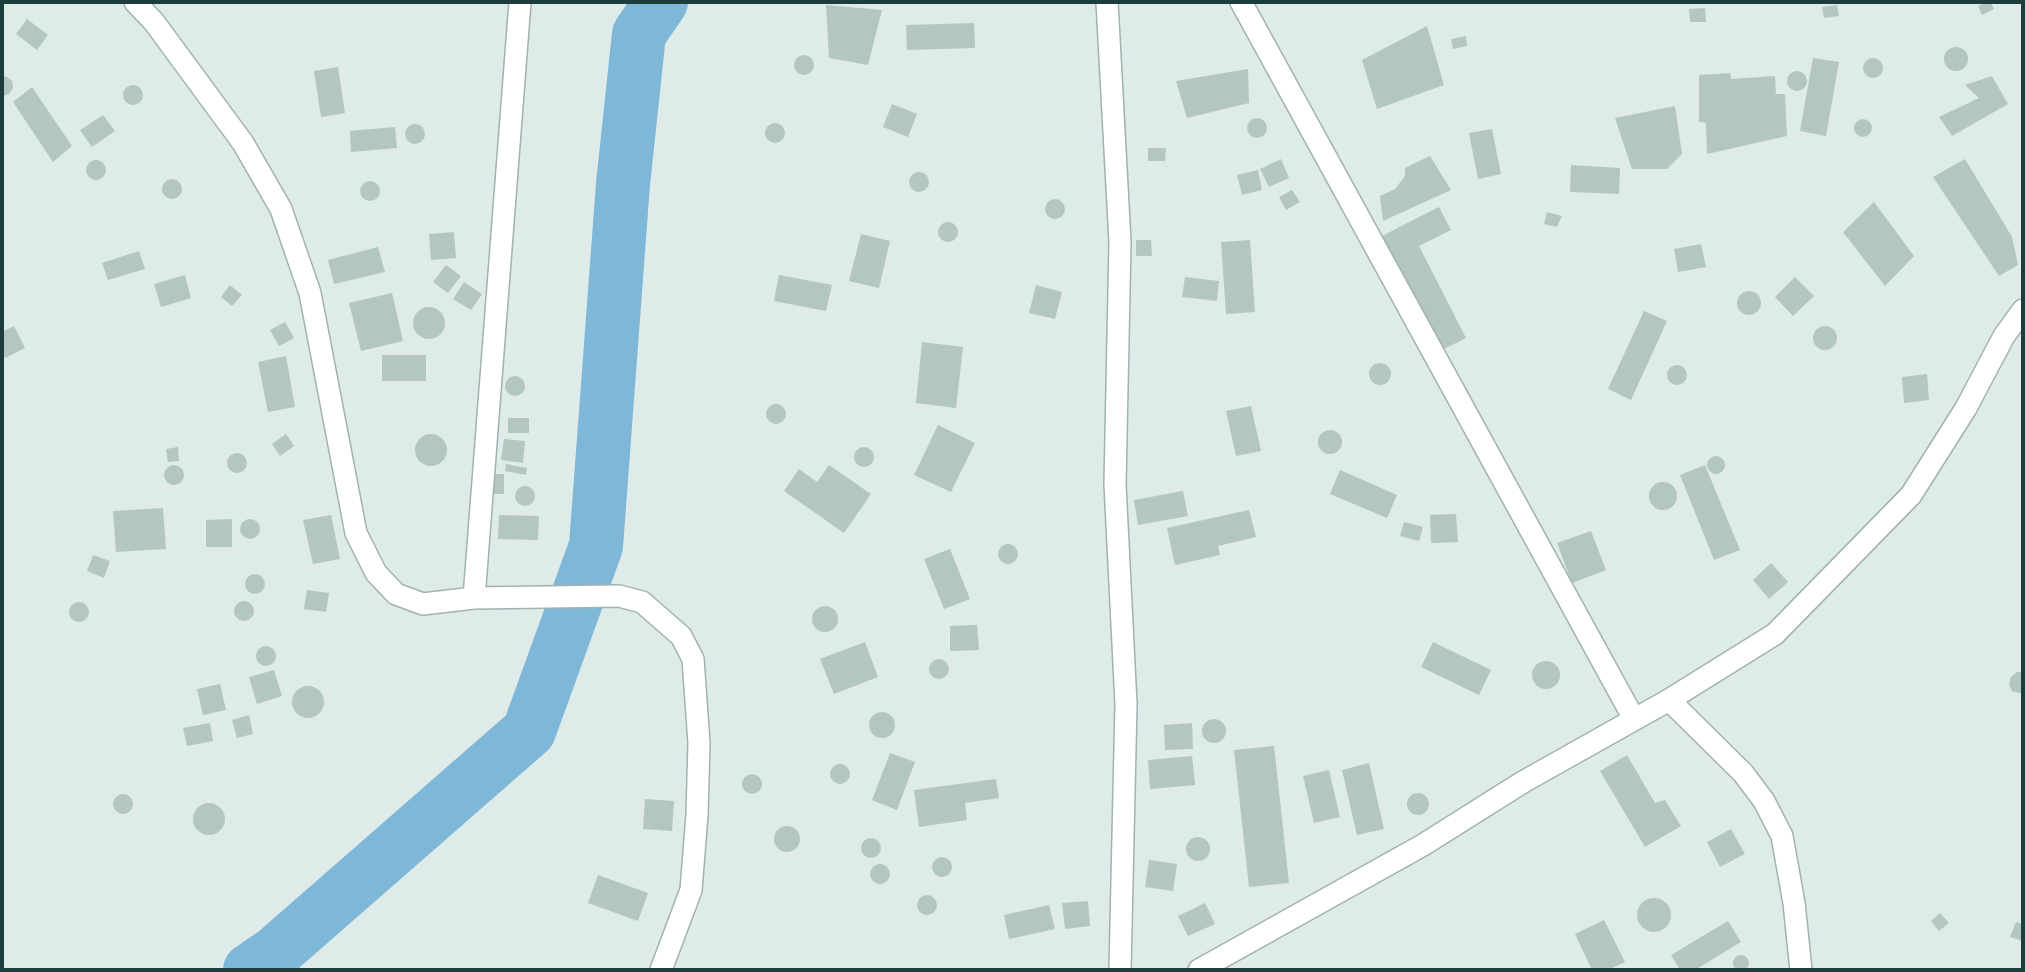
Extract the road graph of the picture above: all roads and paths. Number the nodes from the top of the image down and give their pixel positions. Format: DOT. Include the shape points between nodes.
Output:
graph roads {
  1 [pos="135,2"];
  2 [pos="520,2"];
  3 [pos="1107,2"];
  4 [pos="1241,2"];
  5 [pos="2023,310"];
  6 [pos="474,598"];
  7 [pos="1669,700"];
  8 [pos="1634,719"];
  9 [pos="661,970"];
  10 [pos="1121,970"];
  11 [pos="1199,970"];
  12 [pos="1801,970"];
  1 -- 6 [label="street" via="243,143 281,209 310,293 356,533 376,573 396,594 423,604"];
  2 -- 6 [label="street"];
  3 -- 10 [label="street" via="1120,242 1115,484 1126,704"];
  4 -- 8 [label="street"];
  5 -- 7 [label="street" via="1911,495 1774,634"];
  6 -- 9 [label="street" via="619,596 642,602 681,636 693,659 699,743 691,890"];
  7 -- 8 [label="street"];
  7 -- 12 [label="street" via="1743,773 1782,836"];
  8 -- 11 [label="street" via="1423,845"];
}
